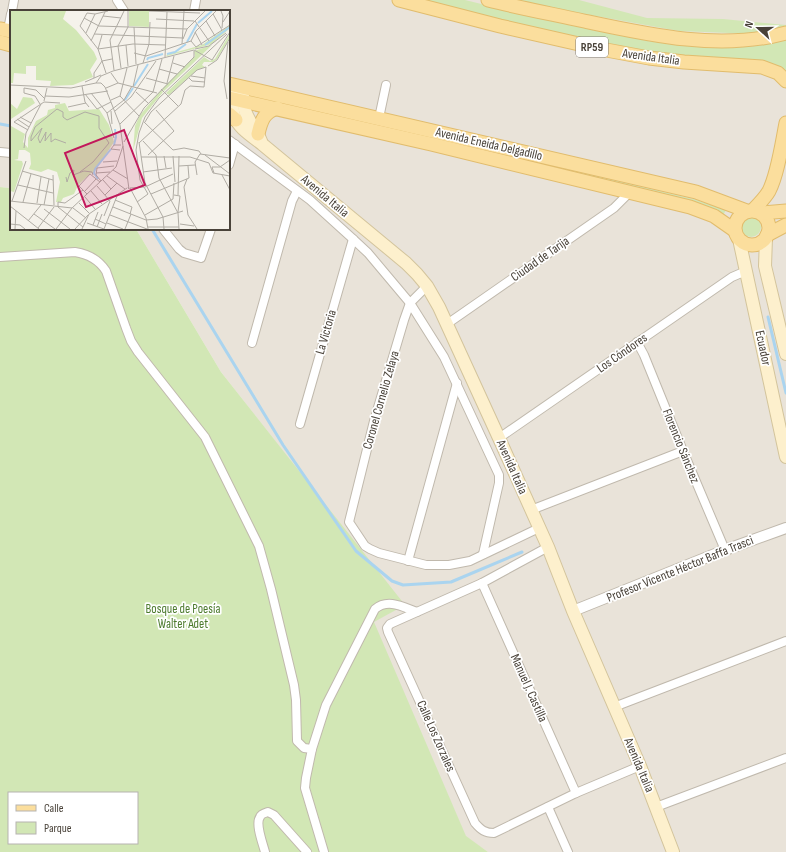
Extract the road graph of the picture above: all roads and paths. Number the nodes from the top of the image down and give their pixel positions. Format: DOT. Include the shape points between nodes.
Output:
graph roads {
  1 [pos="14,0"];
  2 [pos="117,0"];
  3 [pos="196,0"];
  4 [pos="398,0"];
  5 [pos="488,0"];
  6 [pos="12,10"];
  7 [pos="123,10"];
  8 [pos="194,10"];
  9 [pos="10,16"];
  10 [pos="6,30"];
  11 [pos="786,33"];
  12 [pos="0,42"];
  13 [pos="10,45"];
  14 [pos="786,81"];
  15 [pos="386,85"];
  16 [pos="235,93"];
  17 [pos="277,108"];
  18 [pos="232,117"];
  19 [pos="379,118"];
  20 [pos="786,123"];
  21 [pos="260,139"];
  22 [pos="232,142"];
  23 [pos="0,152"];
  24 [pos="10,153"];
  25 [pos="230,157"];
  26 [pos="297,191"];
  27 [pos="630,192"];
  28 [pos="754,211"];
  29 [pos="786,211"];
  30 [pos="786,224"];
  31 [pos="164,230"];
  32 [pos="210,230"];
  33 [pos="737,235"];
  34 [pos="767,236"];
  35 [pos="353,239"];
  36 [pos="0,257"];
  37 [pos="746,271"];
  38 [pos="427,286"];
  39 [pos="410,303"];
  40 [pos="447,324"];
  41 [pos="637,342"];
  42 [pos="252,343"];
  43 [pos="786,354"];
  44 [pos="457,383"];
  45 [pos="300,424"];
  46 [pos="499,438"];
  47 [pos="683,452"];
  48 [pos="786,457"];
  49 [pos="531,510"];
  50 [pos="539,528"];
  51 [pos="786,528"];
  52 [pos="548,547"];
  53 [pos="725,550"];
  54 [pos="483,554"];
  55 [pos="408,561"];
  56 [pos="482,583"];
  57 [pos="574,611"];
  58 [pos="417,612"];
  59 [pos="786,642"];
  60 [pos="614,707"];
  61 [pos="312,749"];
  62 [pos="786,758"];
  63 [pos="640,766"];
  64 [pos="576,793"];
  65 [pos="548,807"];
  66 [pos="656,807"];
  67 [pos="265,852"];
  68 [pos="307,852"];
  69 [pos="324,852"];
  70 [pos="568,852"];
  71 [pos="673,852"];
  1 -- 6 [label="street"];
  2 -- 7 [label="street"];
  3 -- 8 [label="street"];
  4 -- 14 [label="main road, Avenida Italia / RP59" via="508,28 649,58 762,67 778,73"];
  5 -- 11 [label="main road, Avenida Italia / RP59" via="629,30 710,41 742,41"];
  9 -- 10 [label="street"];
  12 -- 13 [label="main road"];
  15 -- 19 [label="street"];
  16 -- 17 [label="main road, Avenida Eneida Delgadillo"];
  16 -- 18 [label="main road, Avenida Italia"];
  16 -- 19 [label="main road, Avenida Eneida Delgadillo"];
  16 -- 21 [label="main road, Avenida Italia"];
  17 -- 21 [label="main road" via="270,110 262,120"];
  17 -- 27 [label="main road, Avenida Eneida Delgadillo"];
  18 -- 21 [label="main road, Avenida Italia" via="240,127"];
  19 -- 28 [label="main road, Avenida Eneida Delgadillo" via="696,192"];
  20 -- 28 [label="main road" via="775,175 769,190"];
  21 -- 38 [label="main road, Avenida Italia" via="406,263"];
  22 -- 25 [label="street"];
  22 -- 26 [label="street"];
  23 -- 24 [label="street"];
  26 -- 35 [label="street"];
  26 -- 42 [label="street"];
  27 -- 33 [label="main road, Avenida Eneida Delgadillo" via="704,211"];
  27 -- 40 [label="street, Ciudad de Tarija" via="614,208"];
  28 -- 29 [label="main road, Avenida Eneida Delgadillo"];
  28 -- 33 [label="main road" via="739,216 734,225"];
  28 -- 34 [label="main road" via="767,219"];
  30 -- 34 [label="main road"];
  31 -- 32 [label="street" via="184,253 201,258"];
  33 -- 34 [label="main road" via="747,245 758,244"];
  33 -- 37 [label="main road, Ecuador"];
  34 -- 43 [label="main road, Ecuador" via="765,266"];
  35 -- 39 [label="street"];
  35 -- 45 [label="street, La Victoria"];
  36 -- 61 [label="street" via="83,253 106,271 138,352 204,437 259,546 272,589 294,685 297,741 304,748"];
  37 -- 41 [label="street, Los Cóndores" via="732,277"];
  37 -- 48 [label="main road, Ecuador"];
  38 -- 39 [label="street, Coronel Cornelio Zelaya"];
  38 -- 40 [label="main road, Avenida Italia"];
  39 -- 44 [label="street"];
  39 -- 55 [label="street, Coronel Cornelio Zelaya" via="374,421 349,522 365,546"];
  40 -- 46 [label="main road, Avenida Italia"];
  41 -- 46 [label="street, Los Cóndores"];
  41 -- 47 [label="street, Florencio Sánchez"];
  44 -- 54 [label="street" via="499,475"];
  44 -- 55 [label="street"];
  46 -- 49 [label="main road, Avenida Italia"];
  47 -- 49 [label="street"];
  47 -- 53 [label="street, Florencio Sánchez"];
  49 -- 50 [label="main road, Avenida Italia"];
  50 -- 52 [label="main road, Avenida Italia"];
  50 -- 54 [label="street"];
  51 -- 53 [label="street, Profesor Vicente Héctor Baffa Trasci"];
  52 -- 56 [label="street"];
  52 -- 57 [label="main road, Avenida Italia"];
  53 -- 57 [label="street, Profesor Vicente Héctor Baffa Trasci"];
  54 -- 55 [label="street" via="470,561 449,565 426,565"];
  56 -- 58 [label="street"];
  56 -- 64 [label="street, Manuel J. Castilla"];
  57 -- 60 [label="main road, Avenida Italia"];
  58 -- 61 [label="street" via="388,603 380,604 374,609 331,694"];
  58 -- 65 [label="street, Calle Los Zorzales" via="390,624 387,628 475,823 482,831 494,833"];
  59 -- 60 [label="street"];
  60 -- 63 [label="main road, Avenida Italia"];
  61 -- 69 [label="street" via="305,788"];
  62 -- 66 [label="street"];
  63 -- 64 [label="street"];
  63 -- 66 [label="main road, Avenida Italia"];
  64 -- 65 [label="street"];
  65 -- 70 [label="street"];
  66 -- 71 [label="main road, Avenida Italia"];
  67 -- 68 [label="street" via="258,825 259,818 268,812 274,815"];
}
